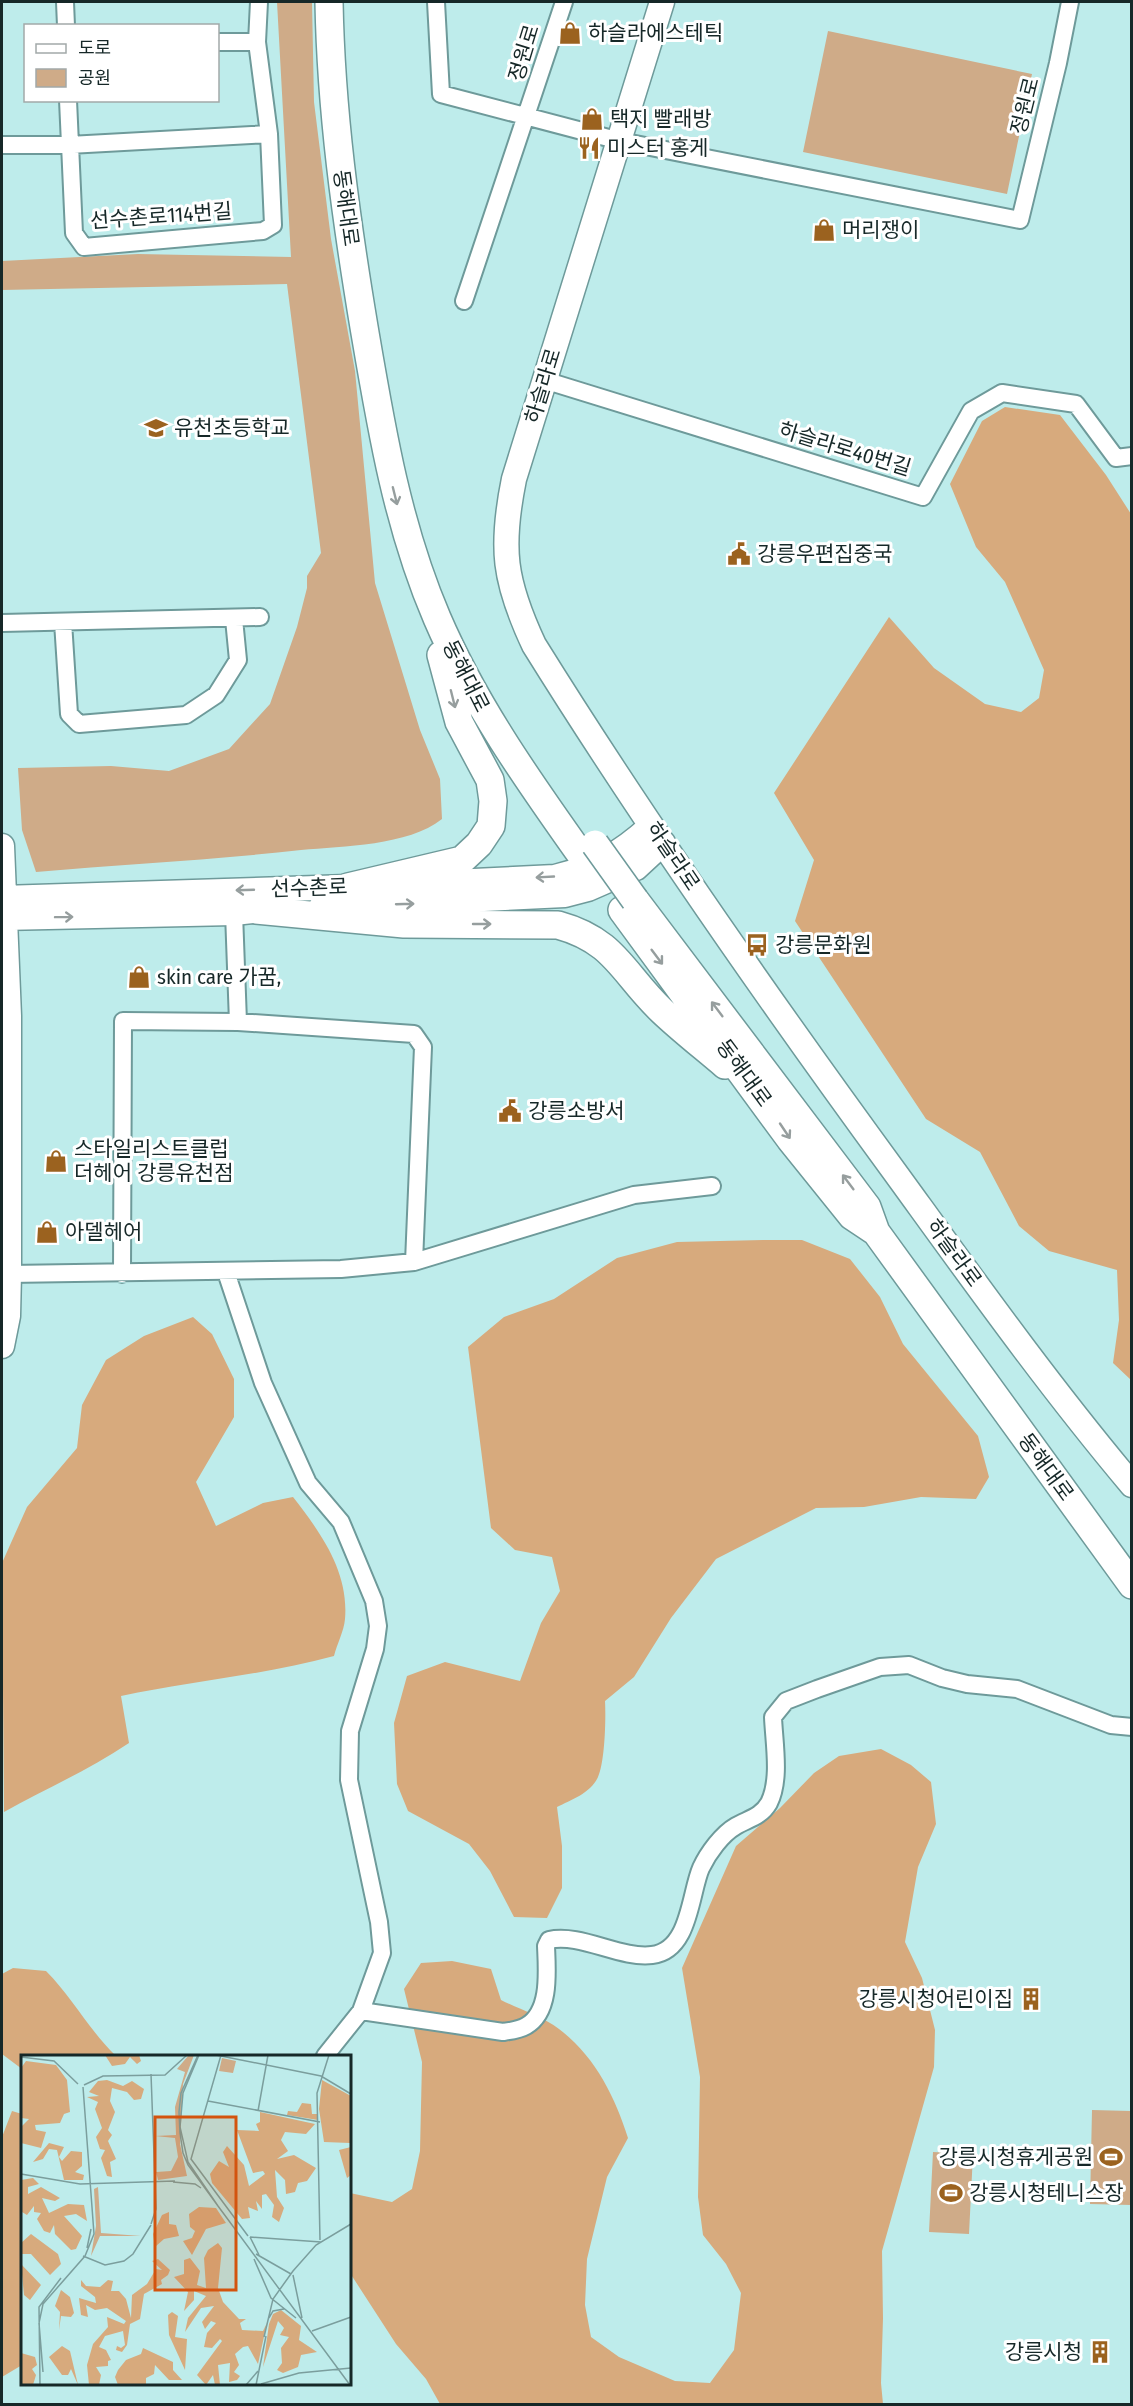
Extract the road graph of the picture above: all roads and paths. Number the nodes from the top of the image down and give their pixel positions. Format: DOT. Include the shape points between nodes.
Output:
graph roads {
  1 [pos="66,2"];
  2 [pos="259,2"];
  3 [pos="329,2"];
  4 [pos="345,2"];
  5 [pos="436,2"];
  6 [pos="564,2"];
  7 [pos="662,2"];
  8 [pos="1070,2"];
  9 [pos="66,24"];
  10 [pos="219,42"];
  11 [pos="257,42"];
  12 [pos="68,102"];
  13 [pos="528,117"];
  14 [pos="269,134"];
  15 [pos="621,141"];
  16 [pos="2,145"];
  17 [pos="69,145"];
  18 [pos="464,301"];
  19 [pos="544,380"];
  20 [pos="1131,456"];
  21 [pos="422,581"];
  22 [pos="260,617"];
  23 [pos="234,619"];
  24 [pos="63,622"];
  25 [pos="2,623"];
  26 [pos="657,834"];
  27 [pos="2,846"];
  28 [pos="588,850"];
  29 [pos="348,887"];
  30 [pos="628,905"];
  31 [pos="3,908"];
  32 [pos="245,911"];
  33 [pos="238,1022"];
  34 [pos="764,1098"];
  35 [pos="712,1186"];
  36 [pos="876,1232"];
  37 [pos="414,1262"];
  38 [pos="226,1272"];
  39 [pos="5,1274"];
  40 [pos="122,1274"];
  41 [pos="2,1346"];
  42 [pos="1131,1485"];
  43 [pos="1131,1585"];
  44 [pos="1131,1726"];
  45 [pos="361,2011"];
  46 [pos="325,2055"];
  1 -- 9 [label="street"];
  2 -- 11 [label="street"];
  3 -- 21 [label="main road, 동해대로, one-way" via="335,125 348,226 393,487"];
  4 -- 28 [label="main road, 동해대로" via="352,133 362,208 396,412 423,530 461,628 492,691"];
  5 -- 13 [label="street" via="441,94"];
  6 -- 13 [label="street, 정원로"];
  7 -- 15 [label="street, 하슬라로"];
  8 -- 15 [label="street, 정원로" via="1020,220"];
  10 -- 11 [label="street"];
  11 -- 14 [label="street"];
  12 -- 17 [label="street, 선수촌로114번길"];
  13 -- 15 [label="street"];
  13 -- 18 [label="street"];
  14 -- 17 [label="street"];
  14 -- 17 [label="street, 선수촌로114번길" via="273,225 263,231 84,247 74,233"];
  15 -- 19 [label="street, 하슬라로"];
  16 -- 17 [label="street"];
  19 -- 20 [label="street, 하슬라로40번길" via="923,497 971,411 1002,393 1076,404 1116,458"];
  19 -- 26 [label="street, 하슬라로" via="507,514 508,580 534,645"];
  21 -- 28 [label="main road, 동해대로" via="461,671 494,730"];
  21 -- 29 [label="main road, one-way" via="459,722 490,780 494,801 491,826 462,860"];
  22 -- 23 [label="street"];
  23 -- 24 [label="street"];
  23 -- 24 [label="street" via="238,660 216,695 186,715 79,724 69,714"];
  24 -- 25 [label="street"];
  26 -- 29 [label="street, 선수촌로, one-way" via="587,868 555,877"];
  32 -- 26 [label="street, 선수촌로, one-way" via="565,895 636,868"];
  26 -- 42 [label="street, 하슬라로" via="839,1095 1064,1404"];
  27 -- 31 [label="street"];
  28 -- 30 [label="main road, 동해대로, bridge"];
  29 -- 31 [label="street, 선수촌로, one-way"];
  30 -- 34 [label="main road, 동해대로, one-way"];
  36 -- 30 [label="main road, 동해대로, one-way" via="867,1207"];
  31 -- 32 [label="street, 선수촌로, one-way"];
  31 -- 39 [label="street" via="9,1016"];
  32 -- 33 [label="street"];
  32 -- 34 [label="main road, one-way" via="405,924 558,925 579,931 610,952 661,1010"];
  33 -- 37 [label="street" via="414,1034 423,1047"];
  33 -- 40 [label="street" via="123,1021"];
  34 -- 36 [label="main road, 동해대로, one-way" via="790,1138 852,1216"];
  35 -- 37 [label="street" via="634,1195"];
  36 -- 43 [label="main road, 동해대로"];
  37 -- 38 [label="street" via="342,1269"];
  38 -- 40 [label="street"];
  38 -- 45 [label="street" via="263,1383 308,1482 341,1522 374,1601 378,1626 375,1649 350,1731 348,1756 349,1780 382,1953"];
  39 -- 40 [label="street"];
  39 -- 41 [label="street" via="8,1316"];
  44 -- 45 [label="street" via="1111,1725 1017,1689 967,1684 909,1665 880,1666 817,1689 786,1701 773,1717 775,1782 769,1803 758,1816 724,1833 701,1868 679,1937 669,1947 653,1955 569,1939 549,1940 545,1996 539,2016 525,2027 502,2032"];
  45 -- 46 [label="street"];
}
